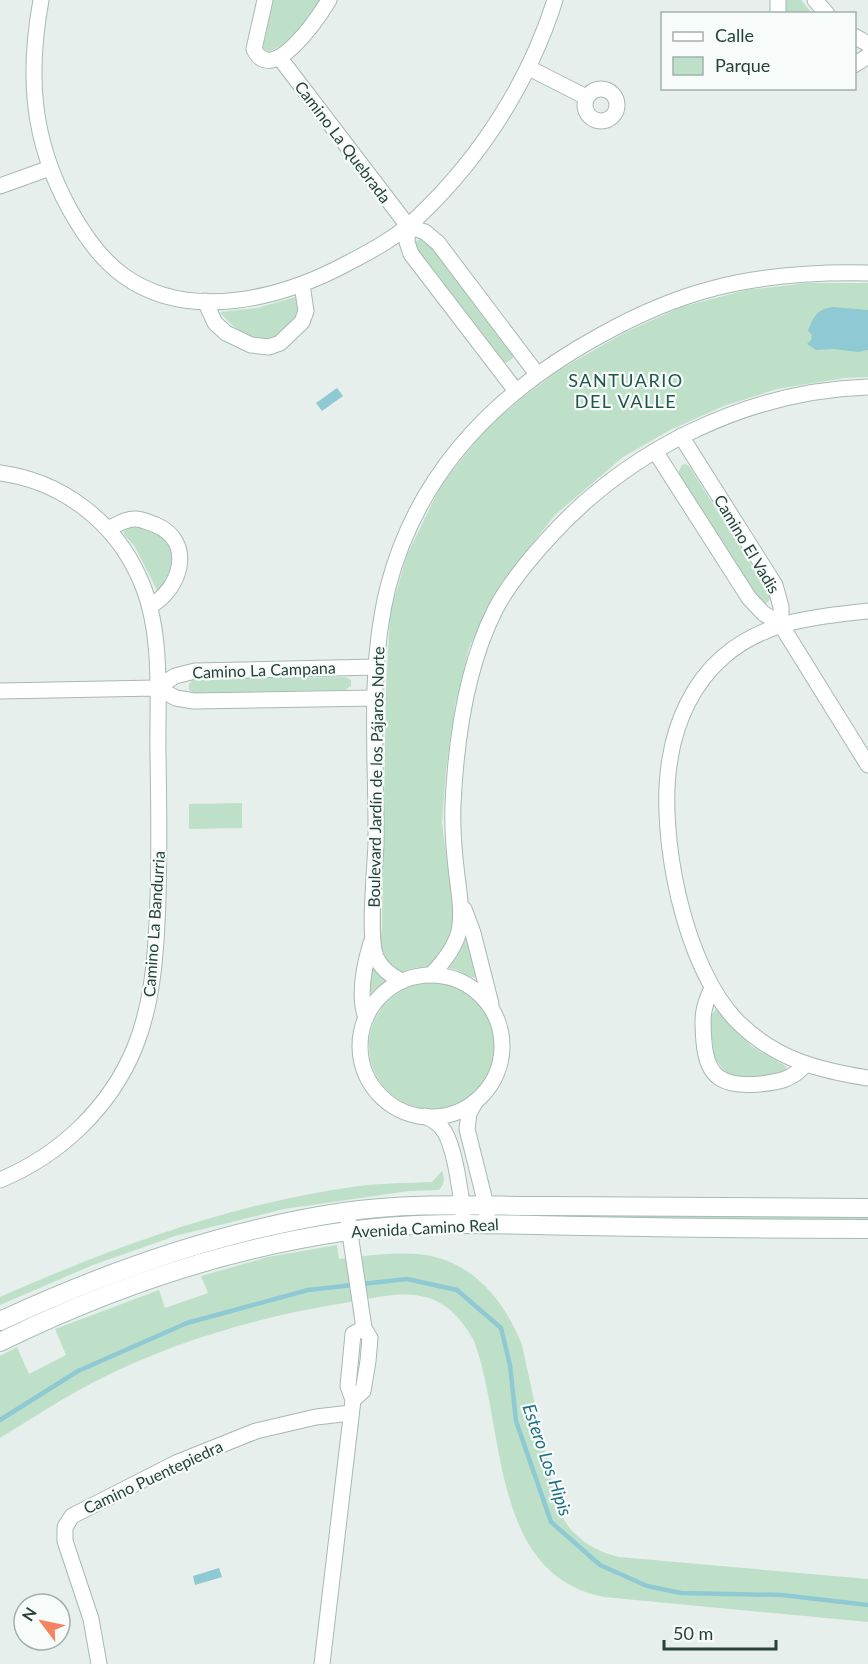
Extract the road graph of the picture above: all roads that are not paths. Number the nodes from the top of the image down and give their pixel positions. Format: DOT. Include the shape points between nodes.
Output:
graph roads {
  1 [pos="41,0"];
  2 [pos="265,0"];
  3 [pos="329,0"];
  4 [pos="555,0"];
  5 [pos="814,0"];
  6 [pos="825,12"];
  7 [pos="279,57"];
  8 [pos="529,68"];
  9 [pos="586,97"];
  10 [pos="50,168"];
  11 [pos="0,186"];
  12 [pos="408,226"];
  13 [pos="868,273"];
  14 [pos="302,285"];
  15 [pos="205,301"];
  16 [pos="537,374"];
  17 [pos="868,387"];
  18 [pos="516,391"];
  19 [pos="681,436"];
  20 [pos="655,451"];
  21 [pos="0,473"];
  22 [pos="108,529"];
  23 [pos="150,606"];
  24 [pos="868,611"];
  25 [pos="781,625"];
  26 [pos="376,667"];
  27 [pos="157,688"];
  28 [pos="0,691"];
  29 [pos="376,698"];
  30 [pos="868,765"];
  31 [pos="462,903"];
  32 [pos="372,938"];
  33 [pos="431,975"];
  34 [pos="402,981"];
  35 [pos="712,988"];
  36 [pos="492,1009"];
  37 [pos="366,1018"];
  38 [pos="805,1065"];
  39 [pos="868,1078"];
  40 [pos="478,1099"];
  41 [pos="425,1116"];
  42 [pos="0,1180"];
  43 [pos="462,1205"];
  44 [pos="486,1205"];
  45 [pos="868,1208"];
  46 [pos="346,1211"];
  47 [pos="464,1224"];
  48 [pos="488,1224"];
  49 [pos="868,1229"];
  50 [pos="351,1231"];
  51 [pos="0,1321"];
  52 [pos="0,1342"];
  53 [pos="352,1407"];
  54 [pos="99,1664"];
  55 [pos="322,1664"];
  1 -- 10 [label="street" via="33,87"];
  2 -- 7 [label="street" via="254,48 264,58"];
  3 -- 7 [label="street" via="302,38"];
  4 -- 8 [label="street"];
  5 -- 6 [label="street"];
  7 -- 12 [label="street, Camino La Quebrada"];
  8 -- 9 [label="street"];
  8 -- 12 [label="street" via="475,154"];
  10 -- 11 [label="street"];
  10 -- 15 [label="street" via="83,231 115,269 151,290"];
  12 -- 14 [label="street" via="368,252"];
  12 -- 16 [label="street, Camino La Quebrada" via="425,232 438,243"];
  12 -- 18 [label="street, Camino La Quebrada" via="411,254"];
  13 -- 16 [label="street, Boulevard Jardín de los Pájaros Norte" via="759,278 690,295 620,325"];
  14 -- 15 [label="street" via="250,299"];
  14 -- 15 [label="street" via="306,310 302,322 280,343 269,347 252,345 226,333 215,323"];
  16 -- 18 [label="street, Boulevard Jardín de los Pájaros Norte"];
  17 -- 19 [label="street" via="820,391 773,402"];
  18 -- 26 [label="street, Boulevard Jardín de los Pájaros Norte" via="466,439 415,516 388,588"];
  19 -- 20 [label="street"];
  19 -- 25 [label="street, Camino El Vadis" via="775,585"];
  20 -- 25 [label="street, Camino El Vadis" via="749,598"];
  20 -- 31 [label="street" via="603,487 556,530 516,578 486,630 465,702 455,784 453,832"];
  21 -- 22 [label="street, Camino La Bandurria" via="52,488"];
  22 -- 23 [label="street, Camino La Bandurria" via="134,566"];
  22 -- 23 [label="street" via="139,519 167,532 177,543 179,562 174,583"];
  23 -- 27 [label="street, Camino La Bandurria" via="156,631"];
  24 -- 25 [label="street"];
  25 -- 30 [label="street"];
  25 -- 35 [label="street" via="738,646 703,678 682,715 670,760 667,796 674,873 688,927"];
  26 -- 27 [label="street, Camino La Campana" via="195,671 175,675"];
  26 -- 29 [label="street, Boulevard Jardín de los Pájaros Norte"];
  27 -- 28 [label="street, Camino La Campana"];
  27 -- 29 [label="street, Camino La Campana" via="176,698 194,701"];
  27 -- 42 [label="street, Camino La Bandurria" via="158,903 153,980 142,1028 121,1075 90,1118 49,1154"];
  29 -- 32 [label="street, Boulevard Jardín de los Pájaros Norte"];
  31 -- 33 [label="street" via="461,925 454,946"];
  31 -- 36 [label="street"];
  32 -- 34 [label="street, Boulevard Jardín de los Pájaros Norte" via="380,965"];
  32 -- 37 [label="street, Boulevard Jardín de los Pájaros Norte" via="363,994"];
  33 -- 34 [label="street"];
  33 -- 36 [label="street" via="462,981"];
  34 -- 37 [label="street" via="384,993"];
  35 -- 38 [label="street" via="752,1035"];
  35 -- 38 [label="street" via="702,1011 702,1029 706,1061 718,1078 737,1085 776,1082 792,1077"];
  36 -- 40 [label="street" via="500,1029 502,1051 492,1082"];
  37 -- 41 [label="street" via="361,1054 374,1088 402,1111"];
  38 -- 39 [label="street"];
  40 -- 41 [label="street" via="448,1115"];
  40 -- 44 [label="street" via="469,1113 467,1130"];
  41 -- 43 [label="street" via="440,1126 447,1138"];
  43 -- 44 [label="main road, Avenida Camino Real"];
  43 -- 46 [label="main road, Avenida Camino Real"];
  43 -- 47 [label="street"];
  44 -- 45 [label="main road, Avenida Camino Real"];
  44 -- 48 [label="street"];
  46 -- 50 [label="street"];
  46 -- 51 [label="main road, Avenida Camino Real" via="245,1232 163,1255"];
  47 -- 48 [label="main road, Avenida Camino Real"];
  47 -- 50 [label="main road, Avenida Camino Real"];
  48 -- 49 [label="main road, Avenida Camino Real"];
  50 -- 52 [label="main road, Avenida Camino Real" via="200,1265 75,1309"];
  50 -- 53 [label="street" via="364,1328 353,1334 348,1386"];
  53 -- 54 [label="street, Camino Puentepiedra" via="256,1431 176,1463 72,1516 65,1527 64,1541 91,1619"];
  53 -- 55 [label="street"];
}
